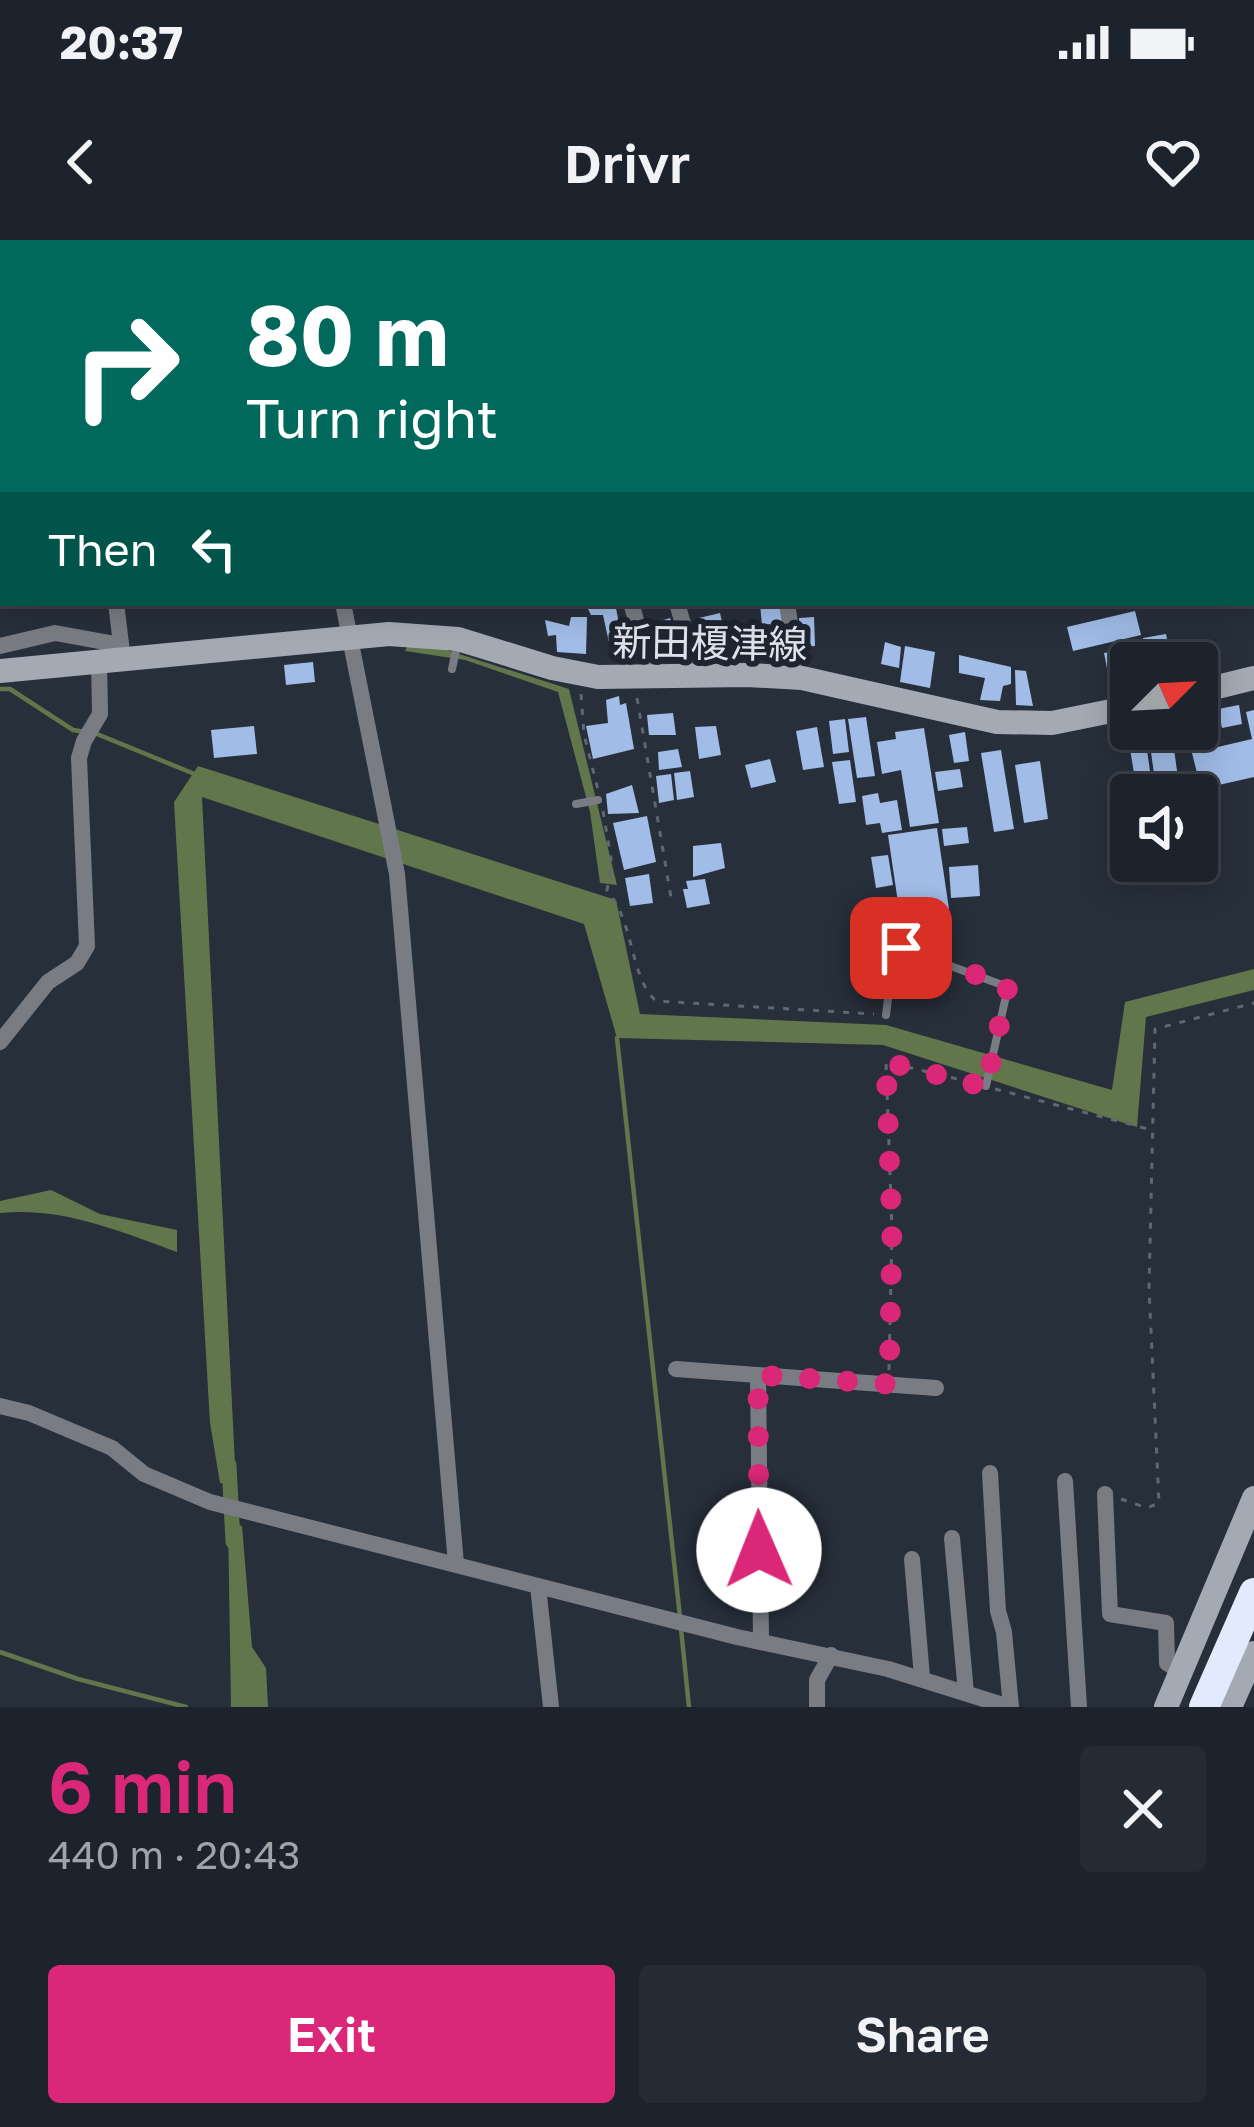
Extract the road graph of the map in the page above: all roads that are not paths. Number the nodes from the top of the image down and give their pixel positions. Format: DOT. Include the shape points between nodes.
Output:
graph roads {
  1 [pos="116,606"];
  2 [pos="344,606"];
  3 [pos="632,606"];
  4 [pos="678,606"];
  5 [pos="787,606"];
  6 [pos="348,637"];
  7 [pos="458,639"];
  8 [pos="0,646"];
  9 [pos="114,655"];
  10 [pos="452,668"];
  11 [pos="0,671"];
  12 [pos="698,676"];
  13 [pos="644,678"];
  14 [pos="798,678"];
  15 [pos="1254,678"];
  16 [pos="1218,687"];
  17 [pos="1110,711"];
  18 [pos="598,800"];
  19 [pos="576,804"];
  20 [pos="886,1015"];
  21 [pos="0,1042"];
  22 [pos="987,1083"];
  23 [pos="676,1369"];
  24 [pos="758,1375"];
  25 [pos="936,1388"];
  26 [pos="0,1406"];
  27 [pos="990,1473"];
  28 [pos="1065,1481"];
  29 [pos="1106,1494"];
  30 [pos="1254,1498"];
  31 [pos="952,1538"];
  32 [pos="912,1559"];
  33 [pos="456,1564"];
  34 [pos="538,1586"];
  35 [pos="1254,1593"];
  36 [pos="1254,1616"];
  37 [pos="760,1640"];
  38 [pos="1254,1653"];
  39 [pos="831,1655"];
  40 [pos="1179,1671"];
  41 [pos="922,1677"];
  42 [pos="966,1693"];
  43 [pos="1001,1705"];
  44 [pos="551,1707"];
  45 [pos="817,1707"];
  46 [pos="1079,1707"];
  47 [pos="1166,1707"];
  48 [pos="1204,1707"];
  49 [pos="1214,1707"];
  50 [pos="1230,1707"];
  1 -- 9 [label="street"];
  2 -- 6 [label="street"];
  3 -- 13 [label="street"];
  4 -- 12 [label="street"];
  5 -- 14 [label="street"];
  6 -- 7 [label="main road, 新田榎津線"];
  6 -- 9 [label="main road, 新田榎津線"];
  6 -- 33 [label="street" via="395,863"];
  7 -- 10 [label="lane"];
  7 -- 13 [label="main road, 新田榎津線" via="552,668"];
  8 -- 9 [label="street" via="55,633"];
  9 -- 11 [label="main road, 新田榎津線"];
  9 -- 21 [label="street" via="80,758 87,946"];
  12 -- 13 [label="main road, 新田榎津線"];
  12 -- 14 [label="main road, 新田榎津線"];
  14 -- 17 [label="main road, 新田榎津線" via="997,722 1052,723"];
  15 -- 16 [label="main road"];
  18 -- 19 [label="lane"];
  20 -- 22 [label="lane" via="896,950 1008,986"];
  23 -- 24 [label="street"];
  24 -- 25 [label="street"];
  24 -- 37 [label="street"];
  26 -- 33 [label="street" via="112,1448 144,1474 210,1502"];
  27 -- 43 [label="street" via="1004,1632"];
  28 -- 46 [label="street"];
  29 -- 40 [label="street" via="1110,1614 1166,1623 1167,1663"];
  30 -- 40 [label="main road"];
  31 -- 42 [label="street"];
  32 -- 41 [label="street"];
  33 -- 34 [label="street"];
  34 -- 37 [label="street"];
  34 -- 44 [label="street"];
  35 -- 48 [label="highway"];
  36 -- 49 [label="highway"];
  37 -- 39 [label="street"];
  38 -- 50 [label="main road"];
  39 -- 41 [label="street"];
  39 -- 45 [label="street" via="818,1680"];
  40 -- 47 [label="main road"];
  41 -- 42 [label="street"];
  42 -- 43 [label="street"];
}
